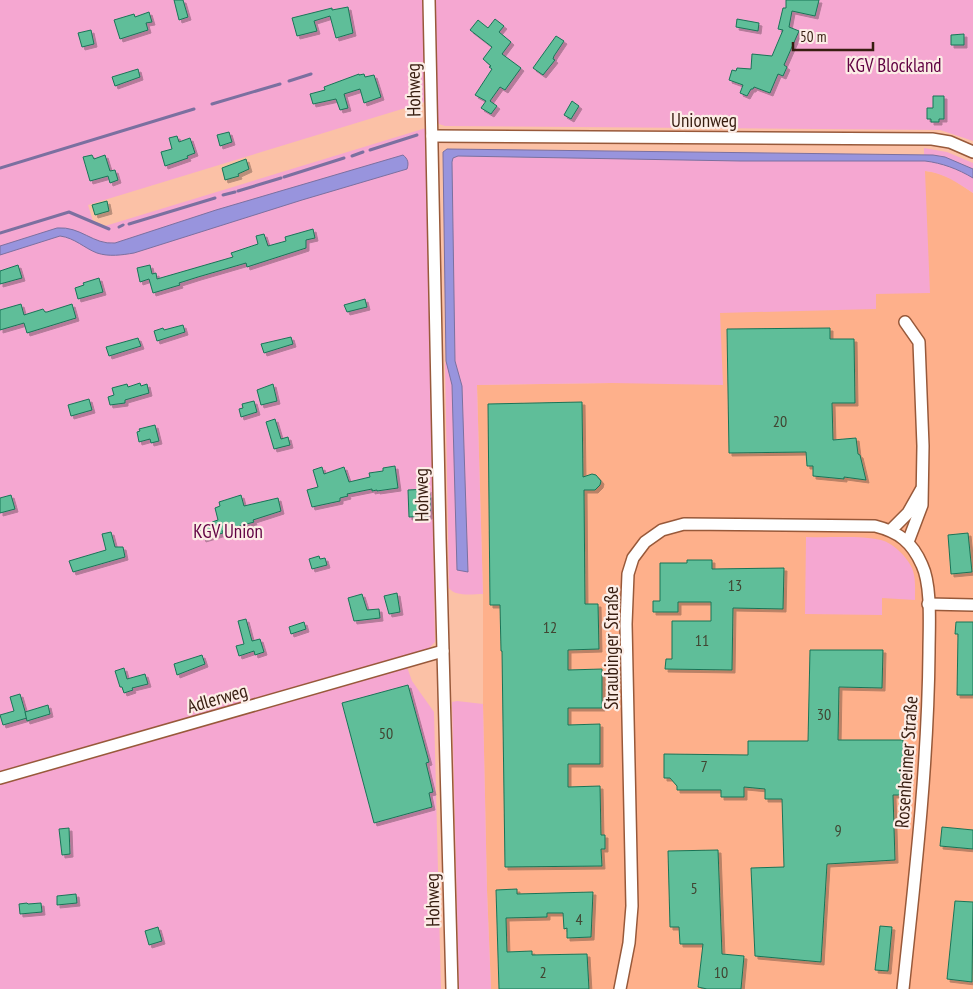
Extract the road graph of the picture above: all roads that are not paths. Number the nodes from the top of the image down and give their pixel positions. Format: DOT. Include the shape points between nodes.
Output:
graph roads {
  1 [pos="428,0"];
  2 [pos="432,136"];
  3 [pos="973,152"];
  4 [pos="905,322"];
  5 [pos="921,490"];
  6 [pos="900,536"];
  7 [pos="928,604"];
  8 [pos="973,605"];
  9 [pos="444,651"];
  10 [pos="0,778"];
  11 [pos="452,989"];
  12 [pos="620,989"];
  13 [pos="903,989"];
  1 -- 2 [label="street, Hohweg"];
  2 -- 3 [label="street, Unionweg" via="932,139 950,142"];
  2 -- 9 [label="street, Hohweg"];
  4 -- 5 [label="street" via="919,342 923,446"];
  5 -- 6 [label="street"];
  5 -- 6 [label="street" via="922,505"];
  6 -- 7 [label="street, Rosenheimer Straße" via="923,567"];
  6 -- 12 [label="street, Straubinger Straße" via="875,526 684,524 662,530 645,542 633,558 628,574 626,617 632,906"];
  7 -- 8 [label="street"];
  7 -- 13 [label="street, Rosenheimer Straße" via="928,710"];
  9 -- 10 [label="street, Adlerweg"];
  9 -- 11 [label="street, Hohweg"];
}
